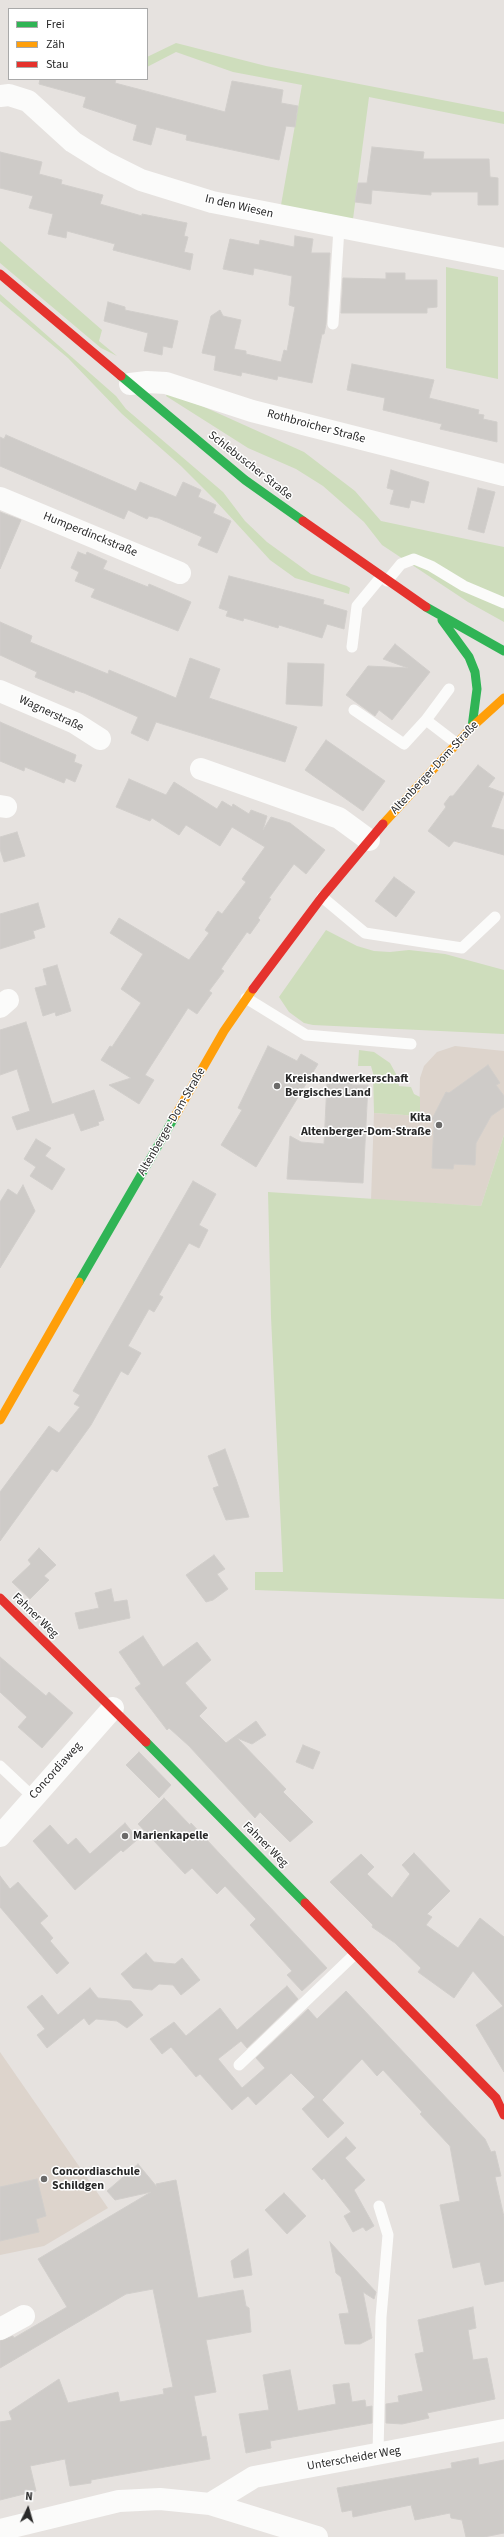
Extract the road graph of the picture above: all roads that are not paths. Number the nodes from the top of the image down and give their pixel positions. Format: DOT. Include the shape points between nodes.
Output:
graph roads {
  1 [pos="0,96"];
  2 [pos="339,228"];
  3 [pos="504,259"];
  4 [pos="0,274"];
  5 [pos="333,324"];
  6 [pos="130,384"];
  7 [pos="504,475"];
  8 [pos="0,498"];
  9 [pos="180,574"];
  10 [pos="384,579"];
  11 [pos="504,604"];
  12 [pos="441,617"];
  13 [pos="502,645"];
  14 [pos="352,647"];
  15 [pos="449,689"];
  16 [pos="0,691"];
  17 [pos="504,698"];
  18 [pos="354,710"];
  19 [pos="426,720"];
  20 [pos="472,726"];
  21 [pos="100,739"];
  22 [pos="456,743"];
  23 [pos="201,769"];
  24 [pos="369,840"];
  25 [pos="322,897"];
  26 [pos="495,916"];
  27 [pos="246,998"];
  28 [pos="411,1044"];
  29 [pos="0,1420"];
  30 [pos="0,1598"];
  31 [pos="113,1708"];
  32 [pos="0,1766"];
  33 [pos="33,1797"];
  34 [pos="0,1836"];
  35 [pos="355,1954"];
  36 [pos="239,2065"];
  37 [pos="504,2115"];
  38 [pos="379,2206"];
  39 [pos="24,2316"];
  40 [pos="0,2329"];
  41 [pos="504,2430"];
  42 [pos="378,2454"];
  43 [pos="210,2504"];
  44 [pos="0,2530"];
  45 [pos="317,2537"];
  1 -- 2 [label="street, In den Wiesen" via="9,95 28,101 74,142 105,162 142,180 212,202"];
  2 -- 3 [label="street, In den Wiesen"];
  2 -- 5 [label="lane"];
  4 -- 6 [label="main road, Schlebuscher Straße"];
  6 -- 7 [label="street, Rothbroicher Straße" via="166,383 252,411"];
  6 -- 10 [label="main road, Schlebuscher Straße" via="245,480"];
  8 -- 9 [label="street, Humperdinckstraße"];
  10 -- 11 [label="lane" via="401,564 414,559"];
  10 -- 12 [label="main road, Schlebuscher Straße"];
  10 -- 14 [label="lane" via="357,606"];
  12 -- 13 [label="main road, Schlebuscher Straße"];
  12 -- 20 [label="main road" via="475,672 477,689"];
  15 -- 19 [label="lane"];
  16 -- 21 [label="street, Wagnerstraße" via="75,723"];
  17 -- 20 [label="main road, Altenberger-Dom-Straße"];
  18 -- 19 [label="lane" via="404,744"];
  19 -- 22 [label="lane"];
  20 -- 22 [label="main road, Altenberger-Dom-Straße"];
  22 -- 24 [label="main road, Altenberger-Dom-Straße"];
  23 -- 24 [label="street" via="339,818"];
  24 -- 25 [label="main road, Altenberger-Dom-Straße"];
  25 -- 26 [label="lane" via="365,933 462,948"];
  25 -- 27 [label="main road, Altenberger-Dom-Straße"];
  27 -- 28 [label="lane" via="306,1035"];
  27 -- 29 [label="main road, Altenberger-Dom-Straße" via="213,1050"];
  30 -- 31 [label="main road, Fahner Weg"];
  31 -- 33 [label="street, Concordiaweg"];
  31 -- 35 [label="main road, Fahner Weg"];
  32 -- 33 [label="lane"];
  33 -- 34 [label="street, Concordiaweg"];
  35 -- 36 [label="lane"];
  35 -- 37 [label="main road, Fahner Weg" via="496,2098"];
  38 -- 42 [label="lane" via="388,2235 381,2317"];
  39 -- 40 [label="street"];
  41 -- 42 [label="street, Unterscheider Weg"];
  42 -- 43 [label="street, Unterscheider Weg" via="254,2477"];
  43 -- 44 [label="street" via="160,2499 119,2501"];
  43 -- 45 [label="street"];
}
